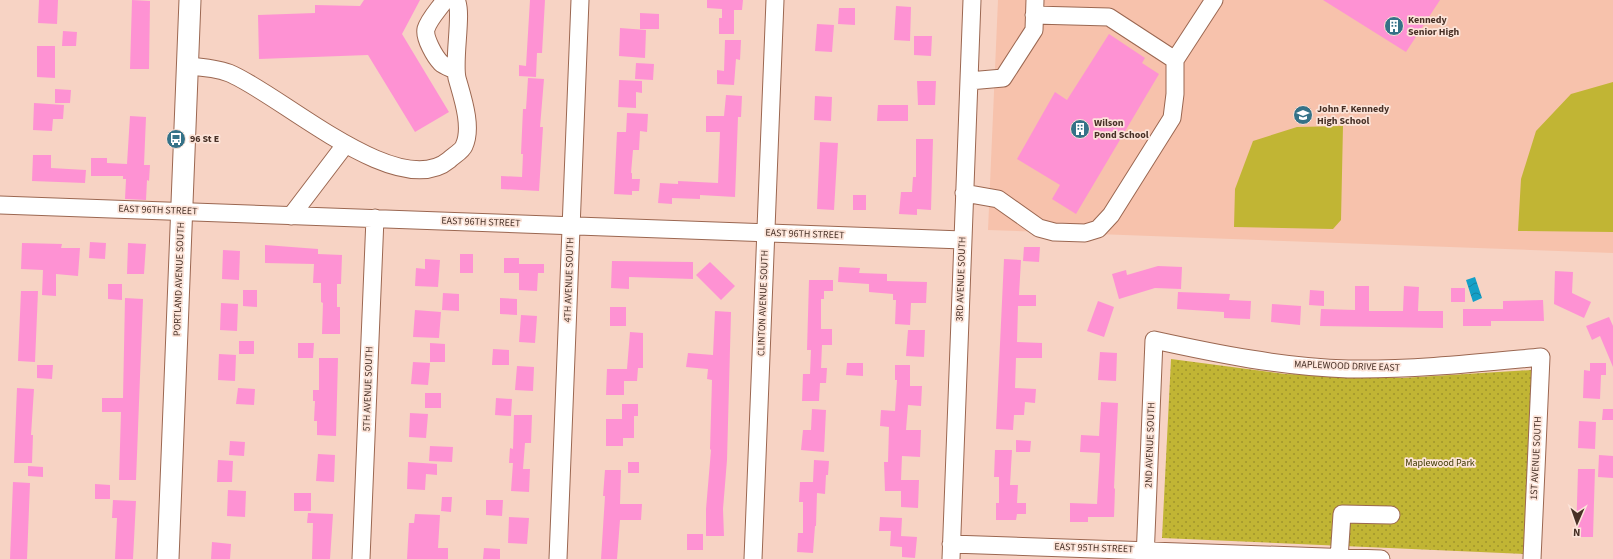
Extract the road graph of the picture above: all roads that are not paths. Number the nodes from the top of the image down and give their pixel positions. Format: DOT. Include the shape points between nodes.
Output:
graph roads {
  1 [pos="190,0"];
  2 [pos="445,0"];
  3 [pos="456,0"];
  4 [pos="580,0"];
  5 [pos="775,0"];
  6 [pos="972,0"];
  7 [pos="1214,0"];
  8 [pos="1034,8"];
  9 [pos="1175,60"];
  10 [pos="188,66"];
  11 [pos="455,70"];
  12 [pos="969,81"];
  13 [pos="345,145"];
  14 [pos="964,193"];
  15 [pos="0,205"];
  16 [pos="182,211"];
  17 [pos="291,216"];
  18 [pos="375,218"];
  19 [pos="571,225"];
  20 [pos="766,232"];
  21 [pos="963,240"];
  22 [pos="1154,340"];
  23 [pos="1541,357"];
  24 [pos="1391,516"];
  25 [pos="951,552"];
  26 [pos="1146,554"];
  27 [pos="1339,558"];
  28 [pos="168,559"];
  29 [pos="361,559"];
  30 [pos="558,559"];
  31 [pos="753,559"];
  32 [pos="1381,559"];
  33 [pos="1532,559"];
  1 -- 10 [label="main road, PORTLAND AVENUE SOUTH"];
  2 -- 11 [label="street" via="430,22 426,37 441,63"];
  3 -- 11 [label="street" via="458,11"];
  4 -- 19 [label="street, 4TH AVENUE SOUTH"];
  5 -- 20 [label="street, CLINTON AVENUE SOUTH"];
  6 -- 12 [label="street, 3RD AVENUE SOUTH"];
  7 -- 9 [label="street"];
  8 -- 9 [label="street" via="1109,18"];
  8 -- 12 [label="street" via="1034,30 1003,78"];
  9 -- 14 [label="street" via="1172,118 1111,215 1098,229 1085,233 1054,232 1039,228 998,199"];
  10 -- 13 [label="street" via="230,73"];
  10 -- 16 [label="main road, PORTLAND AVENUE SOUTH"];
  11 -- 13 [label="street" via="465,107 467,130 464,146 442,165 422,170 396,168"];
  12 -- 14 [label="street, 3RD AVENUE SOUTH"];
  13 -- 17 [label="street"];
  14 -- 21 [label="street, 3RD AVENUE SOUTH"];
  15 -- 16 [label="street, EAST 96TH STREET"];
  16 -- 17 [label="street, EAST 96TH STREET"];
  16 -- 28 [label="main road, PORTLAND AVENUE SOUTH"];
  17 -- 18 [label="street, EAST 96TH STREET"];
  18 -- 19 [label="street, EAST 96TH STREET"];
  18 -- 29 [label="street, 5TH AVENUE SOUTH"];
  19 -- 20 [label="street, EAST 96TH STREET"];
  19 -- 30 [label="street, 4TH AVENUE SOUTH"];
  20 -- 21 [label="street, EAST 96TH STREET"];
  20 -- 31 [label="street, CLINTON AVENUE SOUTH"];
  21 -- 25 [label="street, 3RD AVENUE SOUTH"];
  22 -- 23 [label="street, MAPLEWOOD DRIVE EAST" via="1282,364 1347,369 1413,368"];
  22 -- 26 [label="street, 2ND AVENUE SOUTH"];
  23 -- 33 [label="street, 1ST AVENUE SOUTH"];
  24 -- 27 [label="street" via="1342,514"];
  25 -- 26 [label="street, EAST 95TH STREET"];
  26 -- 27 [label="street, EAST 95TH STREET"];
  27 -- 32 [label="street, EAST 95TH STREET"];
}
